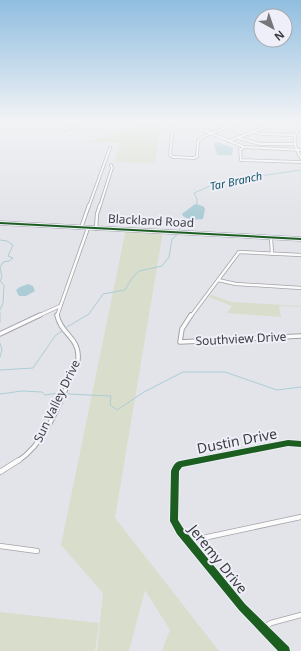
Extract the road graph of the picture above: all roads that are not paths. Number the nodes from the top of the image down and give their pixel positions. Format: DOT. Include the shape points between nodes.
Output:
graph roads {
  1 [pos="108,152"];
  2 [pos="170,152"];
  3 [pos="197,152"];
  4 [pos="240,152"];
  5 [pos="301,162"];
  6 [pos="111,165"];
  7 [pos="0,223"];
  8 [pos="81,228"];
  9 [pos="88,228"];
  10 [pos="96,228"];
  11 [pos="271,238"];
  12 [pos="301,239"];
  13 [pos="272,254"];
  14 [pos="301,255"];
  15 [pos="218,280"];
  16 [pos="301,288"];
  17 [pos="60,306"];
  18 [pos="0,334"];
  19 [pos="301,336"];
  20 [pos="301,444"];
  21 [pos="178,465"];
  22 [pos="0,472"];
  23 [pos="301,517"];
  24 [pos="189,541"];
  25 [pos="0,546"];
  26 [pos="36,551"];
  27 [pos="301,615"];
  28 [pos="264,628"];
  29 [pos="285,651"];
  1 -- 8 [label="street"];
  2 -- 3 [label="street" via="173,157 197,156"];
  4 -- 5 [label="street" via="241,160"];
  6 -- 10 [label="street" via="97,214"];
  7 -- 8 [label="street, Blackland Road"];
  8 -- 9 [label="street, Blackland Road"];
  9 -- 10 [label="street, Blackland Road"];
  9 -- 17 [label="street, Sun Valley Drive"];
  10 -- 11 [label="street, Blackland Road"];
  11 -- 12 [label="street, Blackland Road"];
  11 -- 13 [label="street"];
  13 -- 14 [label="street"];
  13 -- 15 [label="street" via="239,252"];
  15 -- 16 [label="street" via="236,284"];
  15 -- 19 [label="street, Southview Drive" via="184,325 180,332 180,342"];
  17 -- 18 [label="street"];
  17 -- 22 [label="street, Sun Valley Drive" via="57,321 75,340 79,351 78,360 36,446"];
  20 -- 21 [label="street, Dustin Drive" via="288,443"];
  21 -- 24 [label="street, Jeremy Drive" via="175,471 174,521"];
  23 -- 24 [label="street"];
  24 -- 28 [label="street, Jeremy Drive" via="242,607"];
  25 -- 26 [label="street"];
  27 -- 28 [label="street" via="271,623"];
  28 -- 29 [label="street, Jeremy Drive"];
}
